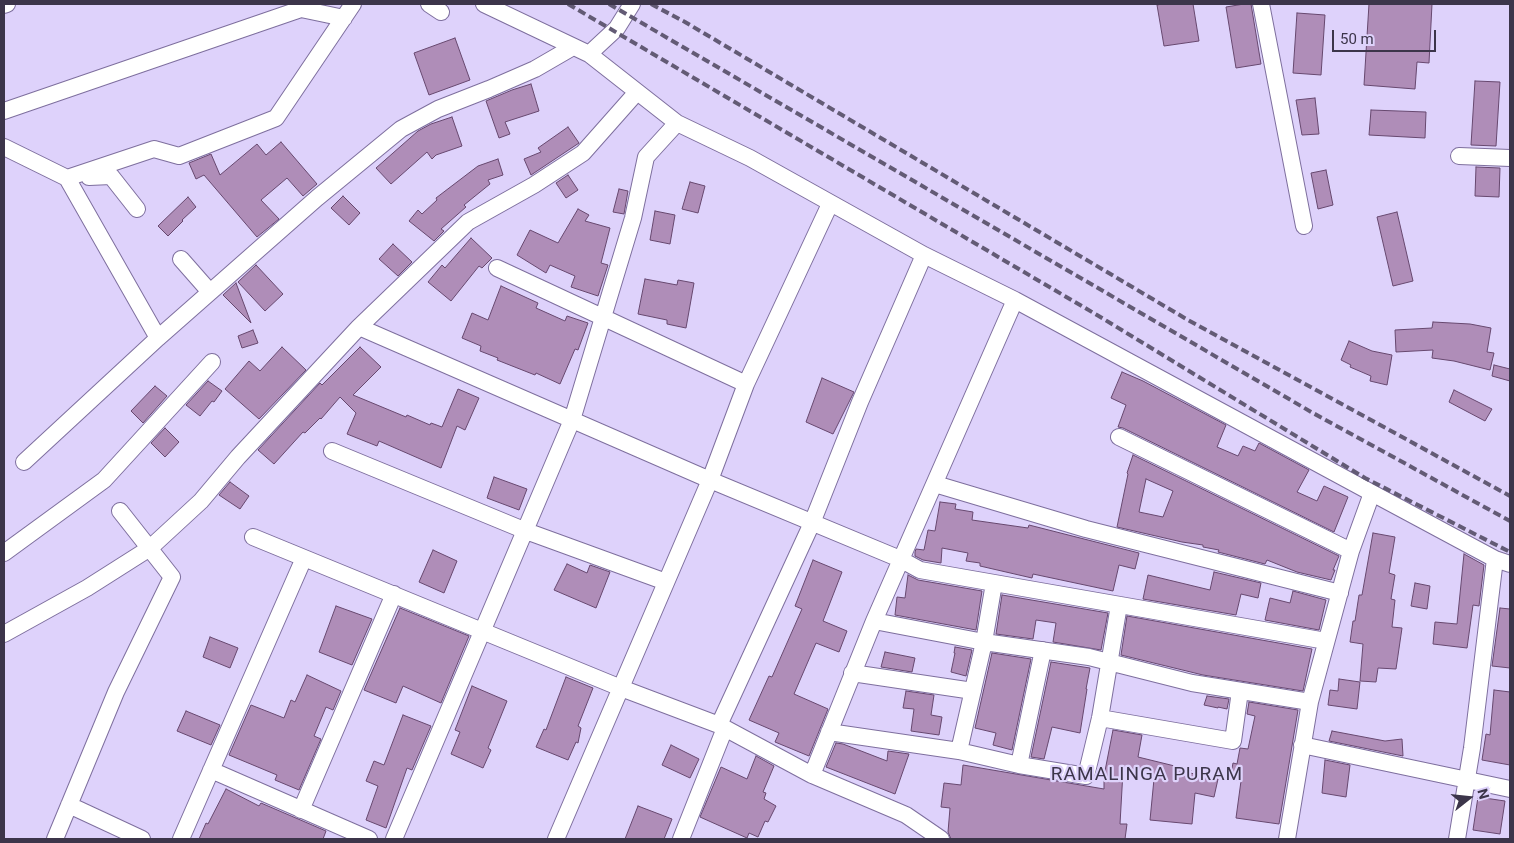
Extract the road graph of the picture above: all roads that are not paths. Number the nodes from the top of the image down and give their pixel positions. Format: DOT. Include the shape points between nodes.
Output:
graph roads {
  1 [pos="7,4"];
  2 [pos="354,4"];
  3 [pos="484,4"];
  4 [pos="632,4"];
  5 [pos="1261,4"];
  6 [pos="4,5"];
  7 [pos="344,18"];
  8 [pos="573,47"];
  9 [pos="589,54"];
  10 [pos="637,92"];
  11 [pos="4,111"];
  12 [pos="677,123"];
  13 [pos="4,147"];
  14 [pos="1459,156"];
  15 [pos="1510,158"];
  16 [pos="67,178"];
  17 [pos="830,204"];
  18 [pos="138,210"];
  19 [pos="1304,226"];
  20 [pos="924,254"];
  21 [pos="181,259"];
  22 [pos="497,268"];
  23 [pos="210,292"];
  24 [pos="1015,300"];
  25 [pos="603,317"];
  26 [pos="359,327"];
  27 [pos="158,338"];
  28 [pos="212,362"];
  29 [pos="746,384"];
  30 [pos="572,420"];
  31 [pos="1119,437"];
  32 [pos="332,451"];
  33 [pos="24,462"];
  34 [pos="710,480"];
  35 [pos="935,484"];
  36 [pos="1372,493"];
  37 [pos="120,511"];
  38 [pos="812,523"];
  39 [pos="526,531"];
  40 [pos="253,536"];
  41 [pos="150,548"];
  42 [pos="1351,551"];
  43 [pos="4,553"];
  44 [pos="304,558"];
  45 [pos="900,559"];
  46 [pos="1503,562"];
  47 [pos="666,582"];
  48 [pos="994,583"];
  49 [pos="1340,593"];
  50 [pos="394,594"];
  51 [pos="1119,605"];
  52 [pos="874,621"];
  53 [pos="484,632"];
  54 [pos="4,634"];
  55 [pos="1326,641"];
  56 [pos="984,642"];
  57 [pos="1043,650"];
  58 [pos="1110,662"];
  59 [pos="852,673"];
  60 [pos="621,688"];
  61 [pos="972,691"];
  62 [pos="1240,691"];
  63 [pos="1310,702"];
  64 [pos="1100,718"];
  65 [pos="722,727"];
  66 [pos="829,732"];
  67 [pos="1302,745"];
  68 [pos="959,751"];
  69 [pos="1019,765"];
  70 [pos="211,770"];
  71 [pos="812,775"];
  72 [pos="1467,780"];
  73 [pos="1510,789"];
  74 [pos="69,805"];
  75 [pos="301,810"];
  76 [pos="55,839"];
  77 [pos="142,839"];
  78 [pos="181,839"];
  79 [pos="369,839"];
  80 [pos="394,839"];
  81 [pos="556,839"];
  82 [pos="682,839"];
  83 [pos="941,839"];
  84 [pos="1287,839"];
  85 [pos="1457,839"];
  1 -- 6 [label="street"];
  2 -- 7 [label="street"];
  3 -- 8 [label="street"];
  4 -- 9 [label="street" via="617,28"];
  5 -- 19 [label="street"];
  7 -- 11 [label="street" via="301,9"];
  7 -- 16 [label="street" via="276,118 179,156 154,149"];
  8 -- 9 [label="street"];
  8 -- 23 [label="street" via="535,69 438,109 401,129"];
  9 -- 10 [label="street"];
  10 -- 12 [label="street"];
  10 -- 26 [label="street" via="583,153 534,186 468,222"];
  12 -- 17 [label="street" via="750,158"];
  12 -- 25 [label="street" via="646,157 633,218"];
  13 -- 16 [label="street"];
  14 -- 15 [label="street"];
  16 -- 18 [label="street" via="112,176"];
  16 -- 27 [label="street"];
  17 -- 20 [label="street"];
  17 -- 29 [label="street"];
  20 -- 24 [label="street"];
  20 -- 38 [label="street"];
  21 -- 23 [label="street"];
  22 -- 25 [label="street"];
  23 -- 27 [label="street"];
  24 -- 35 [label="street"];
  24 -- 36 [label="street"];
  25 -- 29 [label="street"];
  25 -- 30 [label="street"];
  26 -- 30 [label="street"];
  26 -- 41 [label="street" via="201,501"];
  27 -- 33 [label="street"];
  28 -- 43 [label="street" via="104,480"];
  29 -- 34 [label="street"];
  30 -- 34 [label="street"];
  30 -- 39 [label="street"];
  31 -- 42 [label="street"];
  32 -- 39 [label="street"];
  34 -- 38 [label="street"];
  34 -- 47 [label="street"];
  35 -- 45 [label="street"];
  35 -- 49 [label="street" via="1086,529"];
  36 -- 42 [label="street"];
  36 -- 46 [label="street"];
  37 -- 41 [label="street"];
  38 -- 45 [label="street"];
  38 -- 65 [label="street"];
  39 -- 47 [label="street"];
  39 -- 53 [label="street"];
  40 -- 44 [label="street"];
  41 -- 54 [label="street"];
  41 -- 74 [label="street" via="172,578 116,692"];
  42 -- 49 [label="street"];
  44 -- 50 [label="street"];
  44 -- 70 [label="street"];
  45 -- 48 [label="street" via="920,570"];
  45 -- 52 [label="street"];
  46 -- 72 [label="street"];
  47 -- 60 [label="street"];
  48 -- 51 [label="street"];
  48 -- 56 [label="street"];
  49 -- 55 [label="street"];
  50 -- 53 [label="street"];
  50 -- 75 [label="street"];
  51 -- 55 [label="street"];
  51 -- 58 [label="street"];
  52 -- 56 [label="street"];
  52 -- 59 [label="street"];
  53 -- 60 [label="street"];
  53 -- 80 [label="street"];
  55 -- 63 [label="street"];
  56 -- 57 [label="street"];
  56 -- 61 [label="street"];
  57 -- 58 [label="street"];
  57 -- 69 [label="street"];
  58 -- 62 [label="street" via="1192,683"];
  58 -- 64 [label="street"];
  59 -- 61 [label="street"];
  59 -- 66 [label="street"];
  60 -- 65 [label="street"];
  60 -- 81 [label="street"];
  61 -- 68 [label="street"];
  62 -- 63 [label="street"];
  62 -- 64 [label="street" via="1233,741"];
  63 -- 67 [label="street"];
  64 -- 69 [label="street" via="1086,776"];
  65 -- 71 [label="street"];
  65 -- 82 [label="street"];
  66 -- 68 [label="street"];
  66 -- 71 [label="street"];
  67 -- 72 [label="street"];
  67 -- 84 [label="street"];
  68 -- 69 [label="street"];
  70 -- 75 [label="street"];
  70 -- 78 [label="street"];
  71 -- 83 [label="street" via="906,815"];
  72 -- 73 [label="street"];
  72 -- 85 [label="street"];
  74 -- 76 [label="street"];
  74 -- 77 [label="street"];
  75 -- 79 [label="street"];
}
